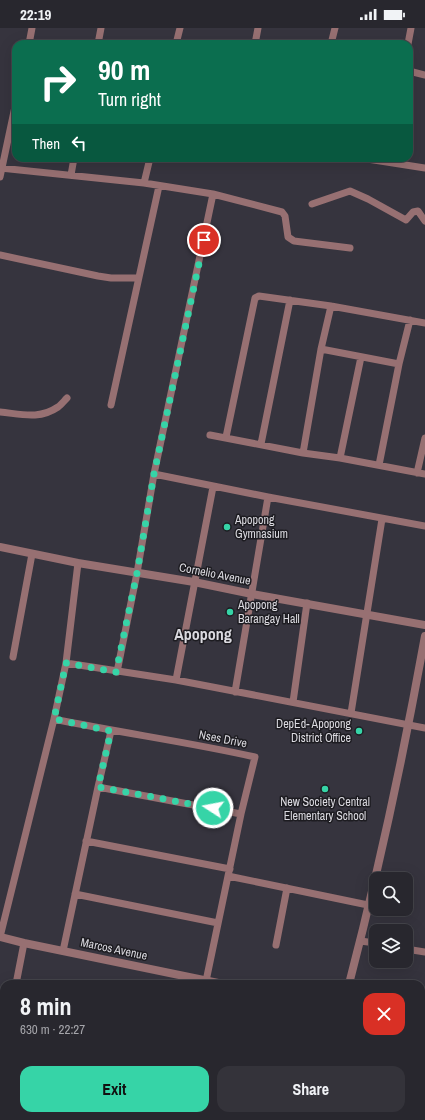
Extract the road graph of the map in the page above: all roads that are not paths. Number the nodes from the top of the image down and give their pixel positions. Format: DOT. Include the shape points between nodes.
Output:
graph roads {
  1 [pos="32,28"];
  2 [pos="101,28"];
  3 [pos="180,28"];
  4 [pos="258,28"];
  5 [pos="335,28"];
  6 [pos="411,28"];
  7 [pos="30,40"];
  8 [pos="99,40"];
  9 [pos="177,40"];
  10 [pos="256,40"];
  11 [pos="332,40"];
  12 [pos="409,40"];
  13 [pos="413,72"];
  14 [pos="425,76"];
  15 [pos="12,120"];
  16 [pos="74,162"];
  17 [pos="149,162"];
  18 [pos="395,162"];
  19 [pos="1,168"];
  20 [pos="425,168"];
  21 [pos="72,175"];
  22 [pos="0,176"];
  23 [pos="144,183"];
  24 [pos="159,186"];
  25 [pos="213,194"];
  26 [pos="312,204"];
  27 [pos="425,221"];
  28 [pos="350,248"];
  29 [pos="0,254"];
  30 [pos="138,278"];
  31 [pos="290,300"];
  32 [pos="331,306"];
  33 [pos="410,320"];
  34 [pos="425,323"];
  35 [pos="321,349"];
  36 [pos="360,357"];
  37 [pos="399,364"];
  38 [pos="67,398"];
  39 [pos="111,405"];
  40 [pos="0,412"];
  41 [pos="210,435"];
  42 [pos="226,437"];
  43 [pos="425,438"];
  44 [pos="261,444"];
  45 [pos="303,453"];
  46 [pos="340,458"];
  47 [pos="379,465"];
  48 [pos="417,473"];
  49 [pos="154,474"];
  50 [pos="425,474"];
  51 [pos="213,487"];
  52 [pos="268,497"];
  53 [pos="382,519"];
  54 [pos="425,526"];
  55 [pos="0,547"];
  56 [pos="32,554"];
  57 [pos="78,563"];
  58 [pos="137,573"];
  59 [pos="194,582"];
  60 [pos="252,594"];
  61 [pos="307,604"];
  62 [pos="367,614"];
  63 [pos="425,625"];
  64 [pos="425,636"];
  65 [pos="13,657"];
  66 [pos="66,663"];
  67 [pos="116,672"];
  68 [pos="176,680"];
  69 [pos="235,692"];
  70 [pos="293,702"];
  71 [pos="351,713"];
  72 [pos="54,719"];
  73 [pos="409,725"];
  74 [pos="425,728"];
  75 [pos="111,731"];
  76 [pos="98,787"];
  77 [pos="241,814"];
  78 [pos="86,841"];
  79 [pos="229,872"];
  80 [pos="287,888"];
  81 [pos="75,894"];
  82 [pos="368,905"];
  83 [pos="218,923"];
  84 [pos="0,937"];
  85 [pos="360,940"];
  86 [pos="369,942"];
  87 [pos="24,943"];
  88 [pos="276,945"];
  89 [pos="413,950"];
  90 [pos="63,951"];
  91 [pos="425,952"];
  92 [pos="17,980"];
  93 [pos="201,980"];
  94 [pos="206,980"];
  95 [pos="350,980"];
  1 -- 7 [label="street"];
  2 -- 8 [label="street"];
  3 -- 9 [label="street"];
  4 -- 10 [label="street"];
  5 -- 11 [label="street"];
  6 -- 12 [label="street"];
  13 -- 14 [label="street"];
  15 -- 19 [label="street"];
  16 -- 21 [label="street"];
  17 -- 23 [label="street"];
  18 -- 20 [label="street"];
  19 -- 21 [label="street"];
  19 -- 22 [label="street"];
  21 -- 23 [label="street"];
  23 -- 24 [label="street"];
  24 -- 25 [label="street"];
  24 -- 30 [label="street"];
  25 -- 28 [label="street" via="282,212 288,237 294,241"];
  25 -- 49 [label="street"];
  26 -- 27 [label="street" via="350,191 406,220 412,212 418,211"];
  29 -- 30 [label="street" via="94,276"];
  30 -- 39 [label="street"];
  31 -- 32 [label="street"];
  31 -- 42 [label="street" via="259,296 253,300"];
  31 -- 44 [label="street"];
  32 -- 33 [label="street"];
  32 -- 35 [label="street"];
  33 -- 34 [label="street"];
  33 -- 37 [label="street"];
  35 -- 36 [label="street"];
  35 -- 45 [label="street"];
  36 -- 37 [label="street"];
  36 -- 46 [label="street"];
  37 -- 47 [label="street"];
  38 -- 40 [label="street" via="58,407 42,415"];
  41 -- 42 [label="street"];
  42 -- 44 [label="street"];
  43 -- 48 [label="street"];
  44 -- 45 [label="street"];
  45 -- 46 [label="street"];
  46 -- 47 [label="street"];
  47 -- 48 [label="street"];
  48 -- 50 [label="street"];
  49 -- 51 [label="street"];
  49 -- 58 [label="street"];
  51 -- 52 [label="street"];
  51 -- 59 [label="street"];
  52 -- 53 [label="street"];
  52 -- 60 [label="street"];
  53 -- 54 [label="street"];
  53 -- 62 [label="street"];
  55 -- 56 [label="street, Cornelio Avenue"];
  56 -- 57 [label="street, Cornelio Avenue"];
  56 -- 65 [label="street"];
  57 -- 58 [label="street, Cornelio Avenue"];
  57 -- 66 [label="street"];
  58 -- 59 [label="street, Cornelio Avenue"];
  58 -- 67 [label="street"];
  59 -- 60 [label="street, Cornelio Avenue"];
  59 -- 68 [label="street"];
  60 -- 61 [label="street, Cornelio Avenue"];
  60 -- 69 [label="street"];
  61 -- 62 [label="street, Cornelio Avenue"];
  61 -- 70 [label="street"];
  62 -- 63 [label="street, Cornelio Avenue"];
  62 -- 71 [label="street"];
  64 -- 73 [label="street"];
  66 -- 67 [label="street"];
  66 -- 72 [label="street"];
  67 -- 68 [label="street"];
  68 -- 69 [label="street"];
  69 -- 70 [label="street"];
  70 -- 71 [label="street"];
  71 -- 73 [label="street"];
  72 -- 75 [label="street, Nses Drive"];
  72 -- 84 [label="street"];
  73 -- 74 [label="street"];
  73 -- 82 [label="street"];
  75 -- 76 [label="street"];
  75 -- 77 [label="street, Nses Drive" via="255,756"];
  76 -- 77 [label="street"];
  76 -- 78 [label="street"];
  77 -- 79 [label="street, Nses Drive"];
  78 -- 79 [label="street"];
  78 -- 81 [label="street"];
  79 -- 80 [label="street"];
  79 -- 83 [label="street, Nses Drive"];
  80 -- 82 [label="street"];
  80 -- 88 [label="street"];
  81 -- 83 [label="street"];
  81 -- 90 [label="street"];
  82 -- 85 [label="street"];
  83 -- 94 [label="street, Nses Drive"];
  84 -- 87 [label="street, Marcos Avenue"];
  85 -- 86 [label="street"];
  85 -- 95 [label="street"];
  87 -- 90 [label="street, Marcos Avenue"];
  87 -- 92 [label="street"];
  89 -- 91 [label="street"];
  90 -- 93 [label="street, Marcos Avenue"];
}
